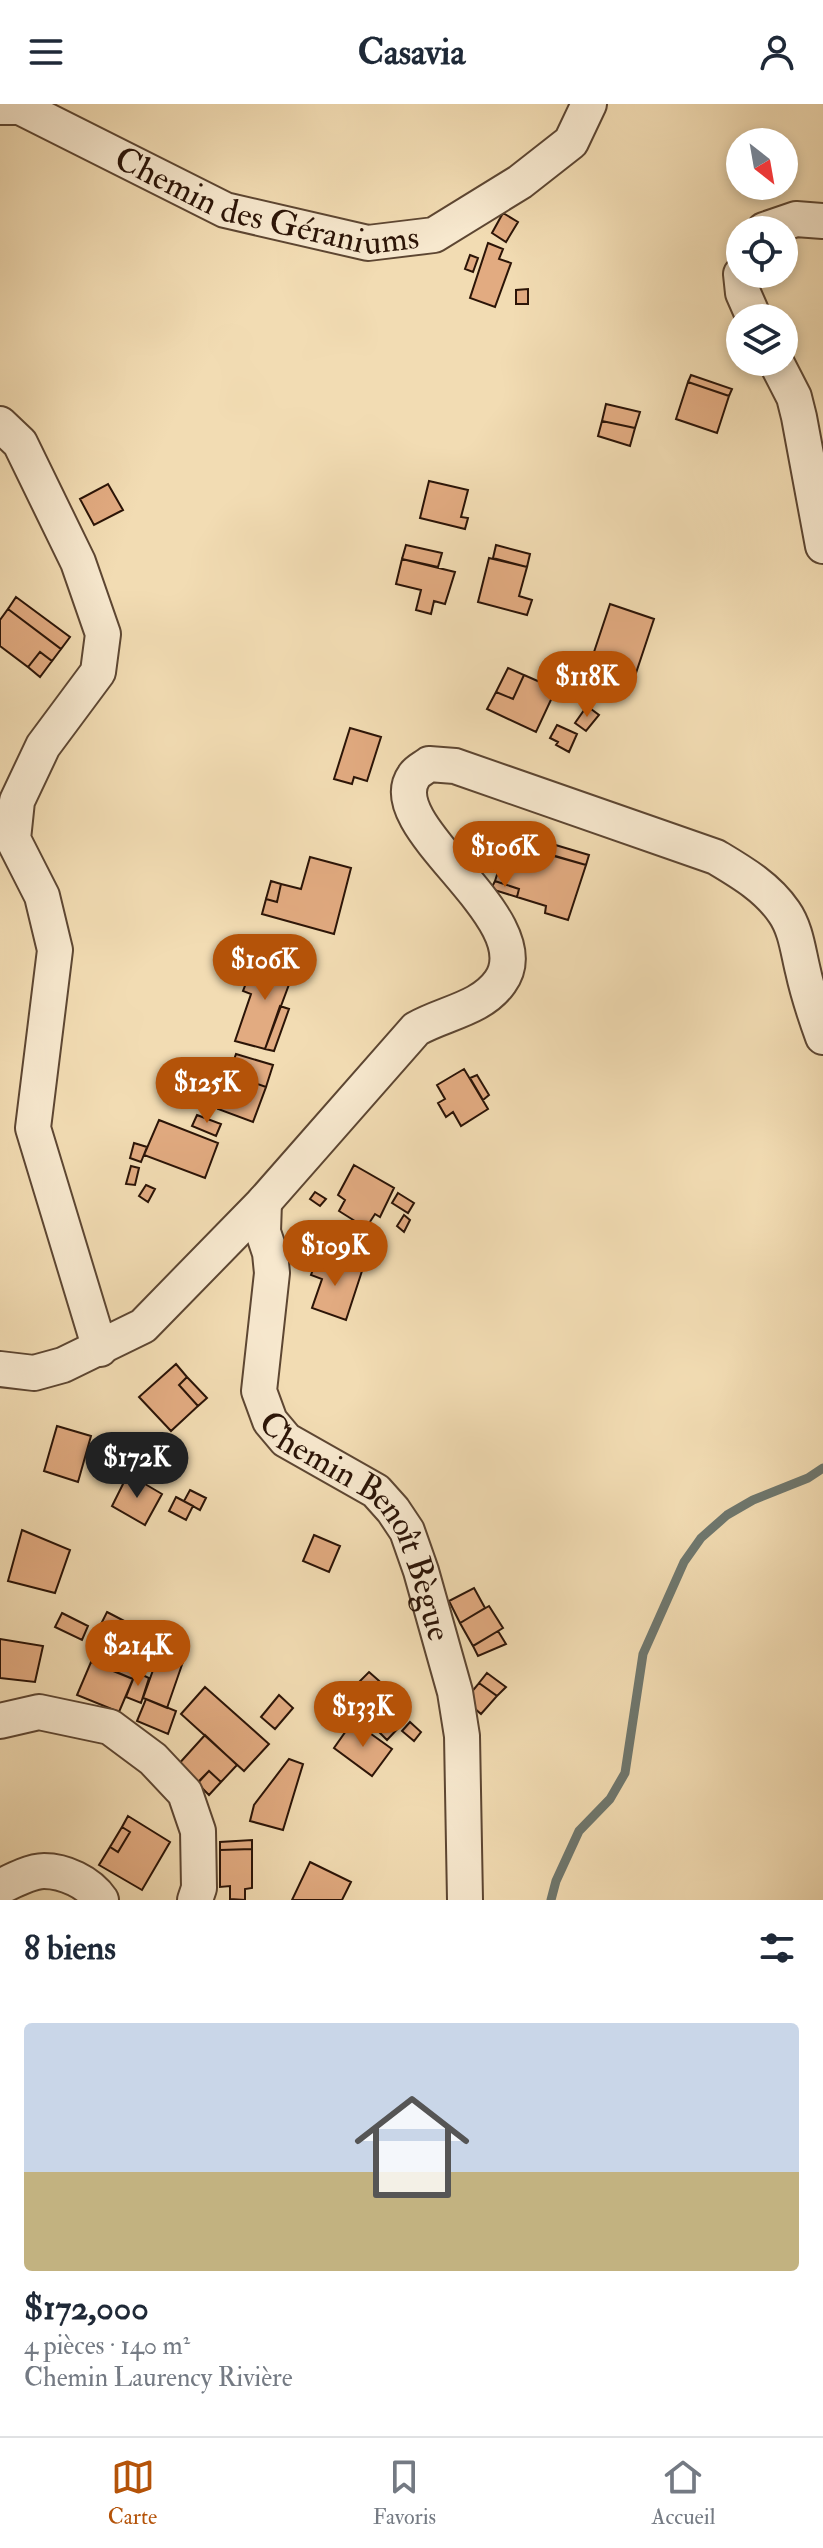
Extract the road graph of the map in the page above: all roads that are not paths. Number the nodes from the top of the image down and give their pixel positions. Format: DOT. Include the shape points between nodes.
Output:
graph roads {
  1 [pos="589,104"];
  2 [pos="0,107"];
  3 [pos="798,219"];
  4 [pos="823,221"];
  5 [pos="783,376"];
  6 [pos="0,424"];
  7 [pos="823,546"];
  8 [pos="823,1037"];
  9 [pos="264,1202"];
  10 [pos="100,1349"];
  11 [pos="0,1369"];
  12 [pos="0,1721"];
  13 [pos="0,1887"];
  14 [pos="101,1900"];
  15 [pos="195,1900"];
  16 [pos="465,1900"];
  1 -- 2 [label="street, Chemin des Géraniums" via="571,142 520,182 434,235 368,243 225,210 20,107"];
  3 -- 4 [label="street"];
  5 -- 7 [label="street" via="799,417"];
  6 -- 10 [label="street" via="20,443 46,496 78,562 103,634 98,672 43,746 17,801 13,839 42,896 55,950 33,1128"];
  8 -- 9 [label="street" via="785,914 747,876 716,857 455,766 429,764 414,775 409,789 413,809 504,934 508,957 502,979 473,1005 416,1029"];
  9 -- 10 [label="street" via="143,1326"];
  9 -- 16 [label="street, Chemin Benoît Bègue" via="263,1232 272,1273 259,1391 270,1421 286,1440 376,1491 407,1531 455,1692 462,1736"];
  10 -- 11 [label="street" via="34,1373"];
  12 -- 15 [label="street" via="39,1712 110,1727 153,1759 185,1793 198,1831"];
  13 -- 14 [label="street" via="42,1871 76,1878"];
}
